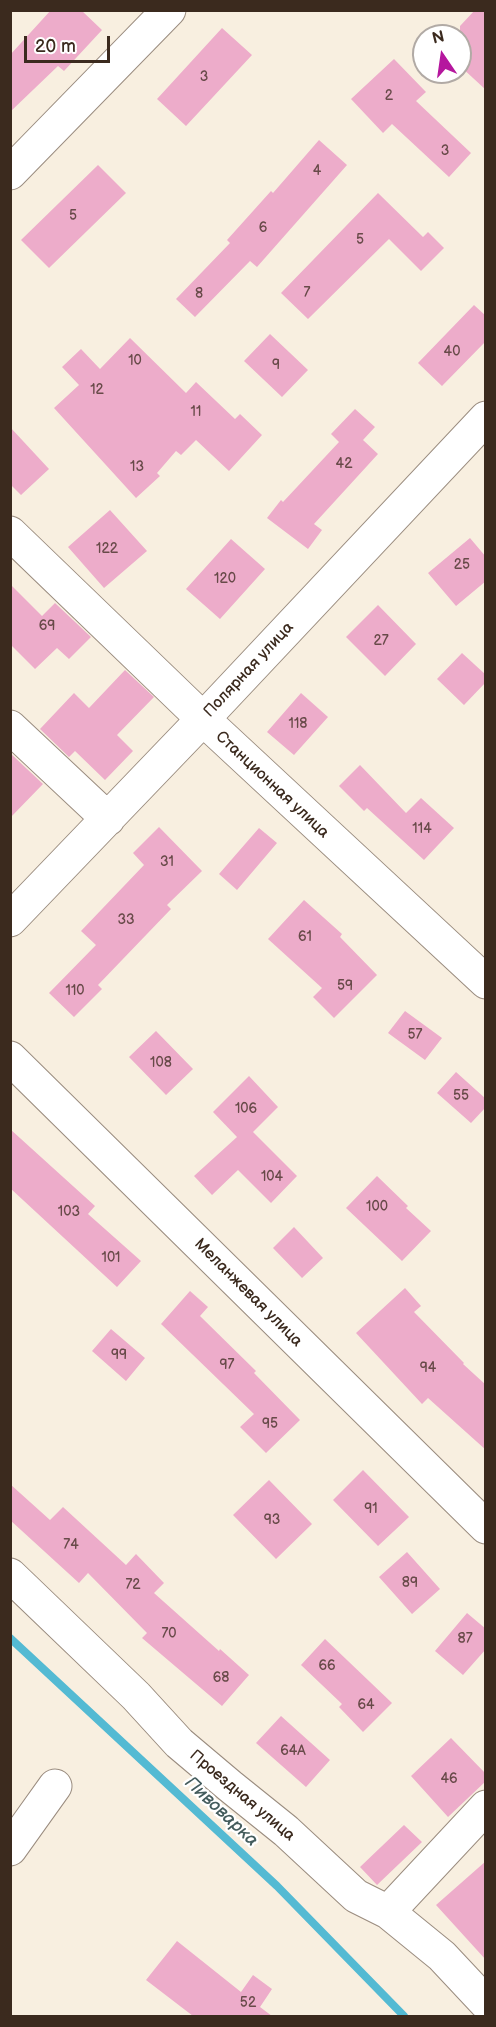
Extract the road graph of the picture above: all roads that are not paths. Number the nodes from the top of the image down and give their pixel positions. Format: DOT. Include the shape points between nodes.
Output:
graph roads {
  1 [pos="169,10"];
  2 [pos="10,173"];
  3 [pos="486,418"];
  4 [pos="10,533"];
  5 [pos="203,719"];
  6 [pos="10,727"];
  7 [pos="108,819"];
  8 [pos="10,921"];
  9 [pos="486,982"];
  10 [pos="10,1058"];
  11 [pos="486,1527"];
  12 [pos="10,1575"];
  13 [pos="55,1786"];
  14 [pos="486,1807"];
  15 [pos="10,1849"];
  16 [pos="388,1912"];
  17 [pos="486,2002"];
  1 -- 2 [label="street"];
  3 -- 5 [label="street, Полярная улица"];
  4 -- 5 [label="street, Станционная улица"];
  5 -- 7 [label="street, Полярная улица"];
  5 -- 9 [label="street, Станционная улица"];
  6 -- 7 [label="street"];
  7 -- 8 [label="street, Полярная улица"];
  10 -- 11 [label="street, Меланжевая улица"];
  12 -- 16 [label="street, Проездная улица" via="180,1743 356,1896"];
  13 -- 15 [label="street"];
  14 -- 16 [label="street"];
  16 -- 17 [label="street, Проездная улица" via="442,1956"];
}
